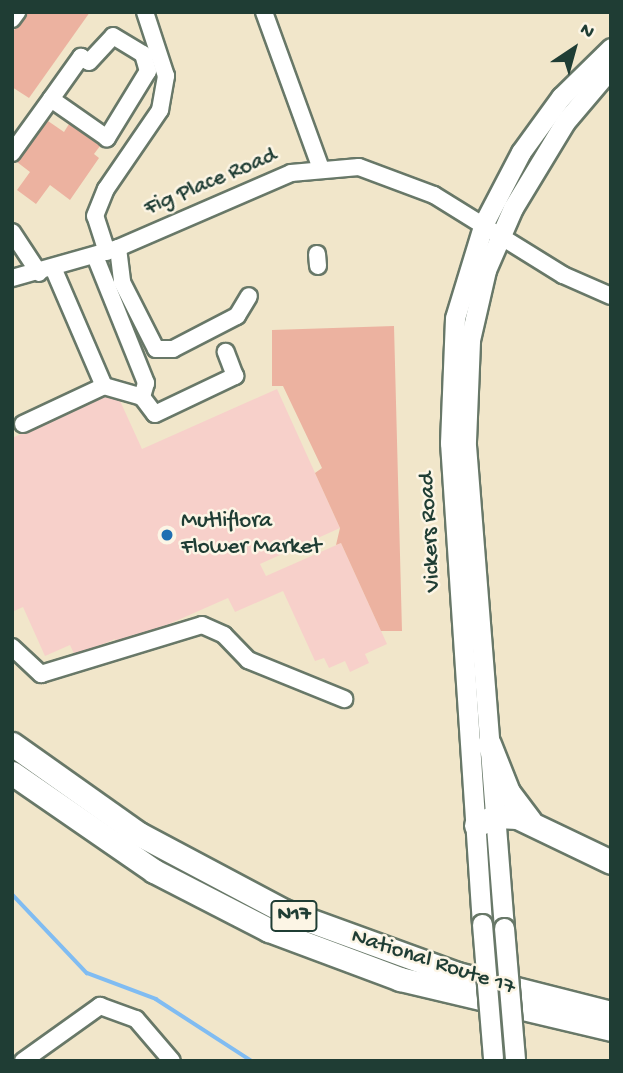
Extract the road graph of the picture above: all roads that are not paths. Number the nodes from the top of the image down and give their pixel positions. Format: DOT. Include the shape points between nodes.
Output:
graph roads {
  1 [pos="17,12"];
  2 [pos="145,12"];
  3 [pos="264,12"];
  4 [pos="12,19"];
  5 [pos="611,48"];
  6 [pos="611,68"];
  7 [pos="51,99"];
  8 [pos="12,153"];
  9 [pos="321,169"];
  10 [pos="484,223"];
  11 [pos="12,232"];
  12 [pos="502,233"];
  13 [pos="106,252"];
  14 [pos="46,271"];
  15 [pos="12,278"];
  16 [pos="249,296"];
  17 [pos="611,296"];
  18 [pos="226,352"];
  19 [pos="104,386"];
  20 [pos="142,397"];
  21 [pos="23,424"];
  22 [pos="12,647"];
  23 [pos="344,699"];
  24 [pos="12,744"];
  25 [pos="489,744"];
  26 [pos="12,773"];
  27 [pos="486,820"];
  28 [pos="532,823"];
  29 [pos="611,862"];
  30 [pos="611,1013"];
  31 [pos="611,1029"];
  32 [pos="493,1059"];
  33 [pos="23,1061"];
  34 [pos="172,1061"];
  35 [pos="515,1061"];
  1 -- 4 [label="street"];
  2 -- 13 [label="street" via="166,76 160,110 95,216"];
  3 -- 9 [label="street"];
  5 -- 10 [label="main road, Vickers Road" via="542,120"];
  6 -- 12 [label="main road, Vickers Road" via="552,140"];
  7 -- 7 [label="street" via="81,57 89,62 113,36 143,54 148,71 107,138"];
  7 -- 8 [label="street"];
  9 -- 10 [label="street, Fig Place Road" via="359,167 396,179"];
  9 -- 13 [label="street, Fig Place Road" via="255,185"];
  10 -- 12 [label="street, Fig Place Road"];
  10 -- 27 [label="main road, Vickers Road" via="455,318 449,392"];
  11 -- 14 [label="street"];
  12 -- 17 [label="street, Fig Place Road" via="544,264"];
  12 -- 25 [label="main road, Vickers Road" via="475,308 466,408"];
  13 -- 14 [label="street, Fig Place Road"];
  13 -- 16 [label="street" via="148,343 156,349 237,316"];
  13 -- 20 [label="street" via="146,383"];
  14 -- 15 [label="street, Fig Place Road"];
  14 -- 19 [label="street"];
  18 -- 20 [label="street" via="235,376 155,414"];
  19 -- 20 [label="street"];
  19 -- 21 [label="street"];
  22 -- 23 [label="street" via="40,674 202,625 224,635 248,660"];
  24 -- 30 [label="highway, National Route 17 / N17" via="139,834 284,911 457,974"];
  25 -- 27 [label="main road, Vickers Road"];
  25 -- 28 [label="highway" via="508,792"];
  26 -- 31 [label="highway, N17" via="154,871 269,930 400,979"];
  27 -- 28 [label="highway"];
  27 -- 32 [label="main road, Vickers Road, bridge" via="482,924"];
  27 -- 35 [label="main road, Vickers Road, bridge" via="504,928"];
  28 -- 29 [label="highway"];
  33 -- 34 [label="street" via="88,1009 107,1008 136,1019"];
}
